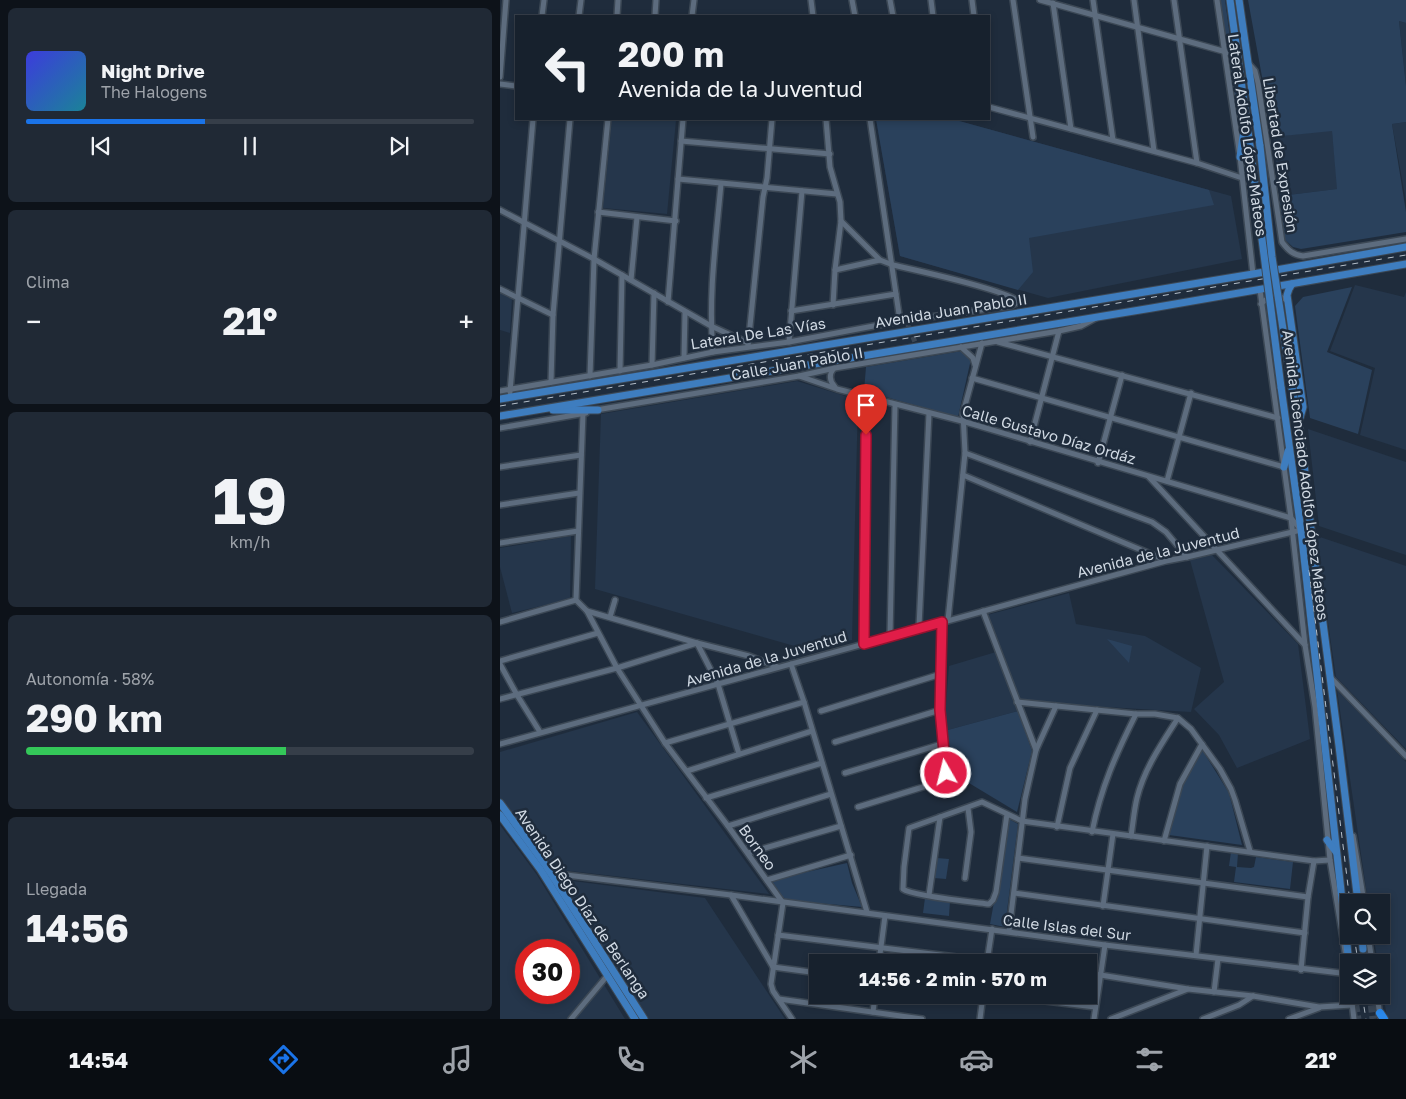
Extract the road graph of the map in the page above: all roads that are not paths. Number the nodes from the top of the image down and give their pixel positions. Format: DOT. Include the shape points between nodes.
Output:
graph roads {
  1 [pos="506,0"];
  2 [pos="544,0"];
  3 [pos="581,0"];
  4 [pos="618,0"];
  5 [pos="656,0"];
  6 [pos="694,0"];
  7 [pos="811,0"];
  8 [pos="852,0"];
  9 [pos="890,0"];
  10 [pos="931,0"];
  11 [pos="972,0"];
  12 [pos="1013,0"];
  13 [pos="1040,0"];
  14 [pos="1094,0"];
  15 [pos="1134,0"];
  16 [pos="1174,0"];
  17 [pos="1217,0"];
  18 [pos="1230,0"];
  19 [pos="1239,0"];
  20 [pos="1053,4"];
  21 [pos="542,15"];
  22 [pos="579,15"];
  23 [pos="617,15"];
  24 [pos="654,15"];
  25 [pos="692,15"];
  26 [pos="814,15"];
  27 [pos="854,15"];
  28 [pos="893,15"];
  29 [pos="933,15"];
  30 [pos="974,15"];
  31 [pos="1096,15"];
  32 [pos="1137,27"];
  33 [pos="1179,39"];
  34 [pos="1224,52"];
  35 [pos="1237,54"];
  36 [pos="1248,63"];
  37 [pos="500,77"];
  38 [pos="500,84"];
  39 [pos="515,86"];
  40 [pos="990,107"];
  41 [pos="1246,112"];
  42 [pos="1029,118"];
  43 [pos="533,120"];
  44 [pos="570,120"];
  45 [pos="608,120"];
  46 [pos="683,120"];
  47 [pos="772,120"];
  48 [pos="826,120"];
  49 [pos="870,120"];
  50 [pos="1071,129"];
  51 [pos="1033,137"];
  52 [pos="1113,140"];
  53 [pos="681,141"];
  54 [pos="770,149"];
  55 [pos="1154,152"];
  56 [pos="830,154"];
  57 [pos="1240,158"];
  58 [pos="1197,163"];
  59 [pos="1242,178"];
  60 [pos="678,179"];
  61 [pos="721,184"];
  62 [pos="765,188"];
  63 [pos="802,191"];
  64 [pos="837,194"];
  65 [pos="500,210"];
  66 [pos="598,212"];
  67 [pos="637,217"];
  68 [pos="676,221"];
  69 [pos="841,221"];
  70 [pos="523,222"];
  71 [pos="1406,239"];
  72 [pos="559,240"];
  73 [pos="1406,246"];
  74 [pos="594,259"];
  75 [pos="880,260"];
  76 [pos="1406,264"];
  77 [pos="893,265"];
  78 [pos="835,270"];
  79 [pos="1253,274"];
  80 [pos="622,275"];
  81 [pos="631,280"];
  82 [pos="1292,284"];
  83 [pos="500,289"];
  84 [pos="1260,290"];
  85 [pos="654,293"];
  86 [pos="896,294"];
  87 [pos="517,298"];
  88 [pos="1288,301"];
  89 [pos="668,302"];
  90 [pos="833,304"];
  91 [pos="1261,304"];
  92 [pos="791,311"];
  93 [pos="685,312"];
  94 [pos="553,315"];
  95 [pos="1098,317"];
  96 [pos="905,322"];
  97 [pos="711,326"];
  98 [pos="1059,331"];
  99 [pos="996,341"];
  100 [pos="789,342"];
  101 [pos="982,343"];
  102 [pos="748,345"];
  103 [pos="961,347"];
  104 [pos="713,352"];
  105 [pos="1054,356"];
  106 [pos="684,358"];
  107 [pos="652,365"];
  108 [pos="976,366"];
  109 [pos="835,368"];
  110 [pos="620,371"];
  111 [pos="1122,375"];
  112 [pos="590,376"];
  113 [pos="799,376"];
  114 [pos="972,378"];
  115 [pos="552,382"];
  116 [pos="837,389"];
  117 [pos="510,390"];
  118 [pos="500,391"];
  119 [pos="1191,393"];
  120 [pos="866,397"];
  121 [pos="511,398"];
  122 [pos="1042,398"];
  123 [pos="500,399"];
  124 [pos="895,405"];
  125 [pos="537,409"];
  126 [pos="598,410"];
  127 [pos="583,413"];
  128 [pos="929,413"];
  129 [pos="500,416"];
  130 [pos="1110,418"];
  131 [pos="1278,418"];
  132 [pos="1299,421"];
  133 [pos="962,422"];
  134 [pos="500,428"];
  135 [pos="1179,437"];
  136 [pos="1030,442"];
  137 [pos="1289,448"];
  138 [pos="965,453"];
  139 [pos="581,455"];
  140 [pos="1098,462"];
  141 [pos="500,466"];
  142 [pos="1284,467"];
  143 [pos="963,475"];
  144 [pos="1148,476"];
  145 [pos="1167,481"];
  146 [pos="579,493"];
  147 [pos="500,505"];
  148 [pos="1291,518"];
  149 [pos="1301,530"];
  150 [pos="578,531"];
  151 [pos="1293,532"];
  152 [pos="500,543"];
  153 [pos="1215,550"];
  154 [pos="1187,557"];
  155 [pos="1166,560"];
  156 [pos="576,600"];
  157 [pos="615,600"];
  158 [pos="587,611"];
  159 [pos="983,611"];
  160 [pos="610,617"];
  161 [pos="948,620"];
  162 [pos="500,622"];
  163 [pos="942,622"];
  164 [pos="919,627"];
  165 [pos="598,633"];
  166 [pos="890,636"];
  167 [pos="697,643"];
  168 [pos="864,644"];
  169 [pos="1305,645"];
  170 [pos="500,662"];
  171 [pos="791,664"];
  172 [pos="778,667"];
  173 [pos="617,668"];
  174 [pos="941,674"];
  175 [pos="1331,678"];
  176 [pos="718,684"];
  177 [pos="517,695"];
  178 [pos="500,699"];
  179 [pos="804,702"];
  180 [pos="1018,702"];
  181 [pos="640,706"];
  182 [pos="1056,706"];
  183 [pos="940,710"];
  184 [pos="1097,710"];
  185 [pos="821,711"];
  186 [pos="1136,714"];
  187 [pos="1178,718"];
  188 [pos="730,722"];
  189 [pos="812,731"];
  190 [pos="540,732"];
  191 [pos="835,742"];
  192 [pos="665,743"];
  193 [pos="500,744"];
  194 [pos="942,744"];
  195 [pos="1202,744"];
  196 [pos="1036,750"];
  197 [pos="739,754"];
  198 [pos="1406,756"];
  199 [pos="822,764"];
  200 [pos="687,771"];
  201 [pos="845,774"];
  202 [pos="831,794"];
  203 [pos="706,798"];
  204 [pos="500,802"];
  205 [pos="858,807"];
  206 [pos="968,808"];
  207 [pos="1007,814"];
  208 [pos="1348,814"];
  209 [pos="500,815"];
  210 [pos="940,817"];
  211 [pos="1022,821"];
  212 [pos="1333,821"];
  213 [pos="728,826"];
  214 [pos="841,826"];
  215 [pos="1057,826"];
  216 [pos="1326,827"];
  217 [pos="1092,832"];
  218 [pos="1113,834"];
  219 [pos="1131,836"];
  220 [pos="1327,840"];
  221 [pos="1164,841"];
  222 [pos="1207,846"];
  223 [pos="1250,851"];
  224 [pos="1336,852"];
  225 [pos="748,853"];
  226 [pos="850,855"];
  227 [pos="1018,858"];
  228 [pos="1330,860"];
  229 [pos="1314,861"];
  230 [pos="1108,871"];
  231 [pos="542,872"];
  232 [pos="550,873"];
  233 [pos="966,878"];
  234 [pos="767,880"];
  235 [pos="1203,883"];
  236 [pos="1014,894"];
  237 [pos="1357,894"];
  238 [pos="1363,894"];
  239 [pos="731,895"];
  240 [pos="929,895"];
  241 [pos="1308,897"];
  242 [pos="783,903"];
  243 [pos="1103,906"];
  244 [pos="867,912"];
  245 [pos="885,916"];
  246 [pos="1199,920"];
  247 [pos="992,929"];
  248 [pos="1009,931"];
  249 [pos="581,933"];
  250 [pos="1305,934"];
  251 [pos="778,935"];
  252 [pos="1105,944"];
  253 [pos="1363,944"];
  254 [pos="881,948"];
  255 [pos="1364,949"];
  256 [pos="602,952"];
  257 [pos="880,954"];
  258 [pos="926,954"];
  259 [pos="988,954"];
  260 [pos="1346,954"];
  261 [pos="1348,954"];
  262 [pos="1196,955"];
  263 [pos="1218,959"];
  264 [pos="773,967"];
  265 [pos="1301,970"];
  266 [pos="809,972"];
  267 [pos="1097,974"];
  268 [pos="1340,974"];
  269 [pos="1100,975"];
  270 [pos="607,976"];
  271 [pos="623,985"];
  272 [pos="1188,989"];
  273 [pos="1214,992"];
  274 [pos="1253,996"];
  275 [pos="778,999"];
  276 [pos="874,1004"];
  277 [pos="982,1004"];
  278 [pos="1070,1004"];
  279 [pos="1379,1004"];
  280 [pos="1352,1005"];
  281 [pos="1095,1007"];
  282 [pos="1319,1008"];
  283 [pos="873,1012"];
  284 [pos="1381,1017"];
  285 [pos="571,1019"];
  286 [pos="635,1019"];
  287 [pos="644,1019"];
  288 [pos="792,1019"];
  289 [pos="921,1019"];
  290 [pos="980,1019"];
  291 [pos="1094,1019"];
  292 [pos="1111,1019"];
  293 [pos="1202,1019"];
  294 [pos="1289,1019"];
  295 [pos="1354,1019"];
  1 -- 37 [label="street"];
  2 -- 21 [label="street"];
  3 -- 22 [label="street"];
  4 -- 23 [label="street"];
  5 -- 24 [label="street"];
  6 -- 25 [label="street"];
  7 -- 26 [label="street"];
  8 -- 27 [label="street"];
  9 -- 28 [label="street"];
  10 -- 29 [label="street"];
  11 -- 30 [label="street"];
  12 -- 42 [label="street"];
  13 -- 20 [label="street"];
  14 -- 31 [label="street"];
  15 -- 32 [label="street"];
  16 -- 33 [label="street"];
  17 -- 34 [label="street, Lateral Adolfo López Mateos"];
  18 -- 35 [label="main road, Avenida Licenciado Adolfo López Mateos"];
  19 -- 36 [label="main road, Avenida Licenciado Adolfo López Mateos"];
  20 -- 31 [label="street"];
  20 -- 50 [label="street"];
  31 -- 32 [label="street"];
  31 -- 52 [label="street"];
  32 -- 33 [label="street"];
  32 -- 55 [label="street"];
  33 -- 34 [label="street"];
  33 -- 58 [label="street"];
  34 -- 35 [label="street"];
  34 -- 57 [label="street, Lateral Adolfo López Mateos"];
  35 -- 41 [label="main road, Avenida Licenciado Adolfo López Mateos"];
  36 -- 71 [label="street, Libertad de Expresión" via="1255,71 1258,83 1282,242 1286,248 1303,256"];
  36 -- 132 [label="main road, Avenida Licenciado Adolfo López Mateos, bridge" via="1272,257"];
  38 -- 39 [label="street"];
  40 -- 42 [label="street"];
  41 -- 57 [label="main road"];
  41 -- 137 [label="main road, Avenida Licenciado Adolfo López Mateos, bridge"];
  42 -- 50 [label="street"];
  42 -- 51 [label="street"];
  43 -- 70 [label="street"];
  44 -- 72 [label="street"];
  45 -- 66 [label="street"];
  46 -- 53 [label="street"];
  47 -- 54 [label="street"];
  48 -- 56 [label="street"];
  49 -- 77 [label="street"];
  50 -- 52 [label="street"];
  52 -- 55 [label="street"];
  53 -- 54 [label="street"];
  53 -- 60 [label="street"];
  54 -- 56 [label="street"];
  54 -- 62 [label="street"];
  55 -- 58 [label="street"];
  56 -- 64 [label="street"];
  57 -- 59 [label="street, Lateral Adolfo López Mateos"];
  58 -- 59 [label="street"];
  59 -- 79 [label="street, Lateral Adolfo López Mateos"];
  60 -- 61 [label="street"];
  60 -- 68 [label="street"];
  61 -- 62 [label="street"];
  61 -- 97 [label="street"];
  62 -- 63 [label="street"];
  62 -- 102 [label="street"];
  63 -- 64 [label="street"];
  63 -- 92 [label="street"];
  64 -- 69 [label="street"];
  65 -- 70 [label="street"];
  66 -- 67 [label="street"];
  66 -- 74 [label="street"];
  67 -- 68 [label="street"];
  67 -- 81 [label="street"];
  68 -- 89 [label="street"];
  69 -- 75 [label="street"];
  69 -- 78 [label="street"];
  70 -- 72 [label="street"];
  70 -- 87 [label="street"];
  72 -- 74 [label="street"];
  72 -- 94 [label="street"];
  73 -- 79 [label="main road, Avenida Juan Pablo II"];
  74 -- 80 [label="street"];
  74 -- 112 [label="street"];
  75 -- 77 [label="street"];
  75 -- 78 [label="street"];
  76 -- 82 [label="main road, Avenida Juan Pablo II"];
  77 -- 86 [label="street"];
  77 -- 96 [label="street, Lateral De Las Vías" via="989,289 1019,302"];
  78 -- 90 [label="street"];
  79 -- 121 [label="main road, Avenida Juan Pablo II"];
  80 -- 81 [label="street"];
  80 -- 110 [label="street"];
  81 -- 85 [label="street"];
  82 -- 84 [label="main road, Avenida Juan Pablo II"];
  82 -- 88 [label="main road"];
  83 -- 87 [label="street"];
  84 -- 91 [label="street"];
  84 -- 95 [label="main road, Avenida Juan Pablo II"];
  85 -- 89 [label="street"];
  85 -- 107 [label="street"];
  86 -- 90 [label="street"];
  86 -- 96 [label="street"];
  87 -- 94 [label="street"];
  87 -- 117 [label="street"];
  88 -- 91 [label="street" via="1274,296"];
  88 -- 132 [label="main road" via="1303,407"];
  89 -- 93 [label="street"];
  90 -- 92 [label="street"];
  91 -- 131 [label="street"];
  92 -- 100 [label="street"];
  93 -- 97 [label="street"];
  93 -- 106 [label="street"];
  94 -- 115 [label="street"];
  95 -- 98 [label="street, Calle Juan Pablo II" via="1081,326"];
  95 -- 125 [label="main road, Avenida Juan Pablo II"];
  96 -- 100 [label="street, Lateral De Las Vías"];
  97 -- 102 [label="street"];
  97 -- 104 [label="street"];
  98 -- 99 [label="street, Calle Juan Pablo II"];
  98 -- 105 [label="street"];
  99 -- 101 [label="street, Calle Juan Pablo II"];
  99 -- 105 [label="street"];
  100 -- 102 [label="street, Lateral De Las Vías"];
  101 -- 103 [label="street, Calle Juan Pablo II"];
  101 -- 108 [label="street"];
  102 -- 104 [label="street, Lateral De Las Vías"];
  103 -- 108 [label="street" via="973,358"];
  103 -- 109 [label="street, Calle Juan Pablo II"];
  104 -- 106 [label="street, Lateral De Las Vías"];
  105 -- 111 [label="street"];
  105 -- 122 [label="street"];
  106 -- 107 [label="street, Lateral De Las Vías"];
  107 -- 110 [label="street, Lateral De Las Vías"];
  108 -- 114 [label="street"];
  109 -- 113 [label="street, Calle Juan Pablo II"];
  109 -- 116 [label="street" via="830,381"];
  110 -- 112 [label="street, Lateral De Las Vías"];
  111 -- 119 [label="street"];
  111 -- 130 [label="street"];
  112 -- 115 [label="street, Lateral De Las Vías"];
  113 -- 116 [label="street, Calle Gustavo Díaz Ordáz"];
  113 -- 126 [label="street, Calle Juan Pablo II"];
  114 -- 122 [label="street"];
  114 -- 133 [label="street"];
  115 -- 117 [label="street, Lateral De Las Vías"];
  116 -- 120 [label="street, Calle Gustavo Díaz Ordáz"];
  117 -- 118 [label="street, Lateral De Las Vías"];
  117 -- 121 [label="street"];
  119 -- 131 [label="street"];
  119 -- 135 [label="street"];
  120 -- 124 [label="street, Calle Gustavo Díaz Ordáz"];
  120 -- 168 [label="street"];
  121 -- 123 [label="main road, Avenida Juan Pablo II"];
  122 -- 130 [label="street"];
  122 -- 136 [label="street"];
  124 -- 128 [label="street, Calle Gustavo Díaz Ordáz"];
  124 -- 166 [label="street"];
  125 -- 126 [label="main road"];
  125 -- 129 [label="main road, Avenida Juan Pablo II"];
  126 -- 127 [label="street, Calle Juan Pablo II"];
  127 -- 134 [label="street, Calle Juan Pablo II"];
  127 -- 139 [label="street"];
  128 -- 133 [label="street, Calle Gustavo Díaz Ordáz"];
  128 -- 164 [label="street"];
  130 -- 135 [label="street"];
  130 -- 140 [label="street"];
  131 -- 142 [label="street"];
  132 -- 175 [label="main road, Avenida Licenciado Adolfo López Mateos"];
  133 -- 136 [label="street, Calle Gustavo Díaz Ordáz"];
  133 -- 138 [label="street"];
  135 -- 142 [label="street"];
  135 -- 145 [label="street"];
  136 -- 140 [label="street, Calle Gustavo Díaz Ordáz"];
  137 -- 142 [label="main road"];
  137 -- 149 [label="main road, Avenida Licenciado Adolfo López Mateos"];
  138 -- 143 [label="street"];
  138 -- 154 [label="street" via="1152,522 1166,532"];
  139 -- 141 [label="street"];
  139 -- 146 [label="street"];
  140 -- 144 [label="street, Calle Gustavo Díaz Ordáz"];
  142 -- 148 [label="street"];
  143 -- 155 [label="street"];
  143 -- 161 [label="street"];
  144 -- 145 [label="street, Calle Gustavo Díaz Ordáz"];
  144 -- 153 [label="street"];
  145 -- 148 [label="street, Calle Gustavo Díaz Ordáz"];
  146 -- 147 [label="street"];
  146 -- 150 [label="street"];
  148 -- 149 [label="street"];
  148 -- 151 [label="street"];
  149 -- 151 [label="street, Avenida de la Juventud"];
  149 -- 212 [label="main road, Avenida Licenciado Adolfo López Mateos"];
  150 -- 152 [label="street"];
  150 -- 156 [label="street"];
  151 -- 153 [label="street, Avenida de la Juventud"];
  151 -- 169 [label="street"];
  153 -- 154 [label="street, Avenida de la Juventud"];
  153 -- 169 [label="street"];
  154 -- 155 [label="street, Avenida de la Juventud"];
  155 -- 159 [label="street, Avenida de la Juventud"];
  156 -- 158 [label="street"];
  156 -- 162 [label="street"];
  157 -- 160 [label="street"];
  158 -- 160 [label="street"];
  158 -- 165 [label="street, Borneo"];
  159 -- 161 [label="street, Avenida de la Juventud"];
  159 -- 180 [label="street"];
  160 -- 167 [label="street"];
  161 -- 163 [label="street, Avenida de la Juventud"];
  163 -- 164 [label="street, Avenida de la Juventud"];
  163 -- 174 [label="street"];
  164 -- 166 [label="street, Avenida de la Juventud"];
  165 -- 170 [label="street"];
  165 -- 173 [label="street, Borneo"];
  166 -- 168 [label="street, Avenida de la Juventud"];
  167 -- 172 [label="street"];
  167 -- 173 [label="street"];
  167 -- 176 [label="street"];
  168 -- 171 [label="street, Avenida de la Juventud"];
  169 -- 216 [label="street" via="1315,707"];
  170 -- 177 [label="street"];
  171 -- 172 [label="street, Avenida de la Juventud"];
  171 -- 179 [label="street"];
  172 -- 176 [label="street, Avenida de la Juventud"];
  173 -- 177 [label="street"];
  173 -- 181 [label="street, Borneo"];
  174 -- 183 [label="street"];
  174 -- 185 [label="street"];
  175 -- 198 [label="street"];
  175 -- 208 [label="main road, Avenida Licenciado Adolfo López Mateos"];
  176 -- 181 [label="street, Avenida de la Juventud"];
  176 -- 188 [label="street"];
  177 -- 178 [label="street"];
  177 -- 190 [label="street"];
  179 -- 188 [label="street"];
  179 -- 189 [label="street"];
  180 -- 182 [label="street"];
  180 -- 196 [label="street"];
  181 -- 190 [label="street, Avenida de la Juventud"];
  181 -- 192 [label="street, Borneo"];
  182 -- 184 [label="street"];
  182 -- 196 [label="street"];
  183 -- 191 [label="street"];
  183 -- 194 [label="street"];
  184 -- 186 [label="street"];
  184 -- 215 [label="street" via="1070,768"];
  186 -- 187 [label="street"];
  186 -- 217 [label="street" via="1110,768"];
  187 -- 195 [label="street"];
  187 -- 219 [label="street" via="1153,758 1142,784"];
  188 -- 192 [label="street"];
  188 -- 197 [label="street"];
  189 -- 197 [label="street"];
  189 -- 199 [label="street"];
  190 -- 193 [label="street, Avenida de la Juventud"];
  192 -- 200 [label="street, Borneo"];
  194 -- 201 [label="street"];
  194 -- 205 [label="street" via="946,777"];
  195 -- 221 [label="street" via="1180,784"];
  195 -- 223 [label="street" via="1231,789"];
  196 -- 211 [label="street"];
  197 -- 200 [label="street"];
  199 -- 202 [label="street"];
  199 -- 203 [label="street"];
  200 -- 203 [label="street, Borneo"];
  202 -- 213 [label="street"];
  202 -- 214 [label="street"];
  203 -- 213 [label="street, Borneo"];
  204 -- 232 [label="main road, Avenida Diego Díaz de Berlanga"];
  206 -- 207 [label="street" via="985,803"];
  206 -- 210 [label="street"];
  206 -- 233 [label="street" via="971,832"];
  207 -- 211 [label="street"];
  207 -- 240 [label="street" via="996,892 991,902"];
  208 -- 237 [label="main road, Avenida Licenciado Adolfo López Mateos"];
  208 -- 238 [label="street"];
  209 -- 231 [label="main road, Avenida Diego Díaz de Berlanga"];
  210 -- 240 [label="street"];
  210 -- 240 [label="street" via="907,830 902,887 907,892"];
  211 -- 215 [label="street"];
  211 -- 227 [label="street"];
  212 -- 216 [label="main road"];
  212 -- 224 [label="main road, Avenida Licenciado Adolfo López Mateos"];
  213 -- 225 [label="street, Borneo"];
  214 -- 225 [label="street"];
  214 -- 226 [label="street"];
  215 -- 217 [label="street"];
  216 -- 220 [label="street"];
  217 -- 218 [label="street"];
  218 -- 219 [label="street"];
  218 -- 230 [label="street"];
  219 -- 221 [label="street"];
  220 -- 224 [label="main road"];
  220 -- 228 [label="street"];
  221 -- 222 [label="street"];
  222 -- 223 [label="street"];
  222 -- 235 [label="street"];
  223 -- 229 [label="street"];
  224 -- 261 [label="main road, Avenida Licenciado Adolfo López Mateos"];
  225 -- 234 [label="street, Borneo"];
  226 -- 234 [label="street"];
  226 -- 244 [label="street"];
  227 -- 230 [label="street"];
  227 -- 236 [label="street"];
  228 -- 229 [label="street"];
  228 -- 260 [label="street"];
  229 -- 241 [label="street"];
  230 -- 235 [label="street"];
  230 -- 243 [label="street"];
  231 -- 232 [label="street, Calle Islas del Sur"];
  231 -- 249 [label="main road, Avenida Diego Díaz de Berlanga"];
  232 -- 239 [label="street, Calle Islas del Sur"];
  232 -- 256 [label="main road, Avenida Diego Díaz de Berlanga"];
  234 -- 242 [label="street, Borneo"];
  235 -- 241 [label="street"];
  235 -- 246 [label="street"];
  236 -- 243 [label="street"];
  236 -- 248 [label="street"];
  239 -- 242 [label="street, Calle Islas del Sur"];
  239 -- 264 [label="street"];
  241 -- 250 [label="street"];
  242 -- 244 [label="street, Calle Islas del Sur"];
  242 -- 251 [label="street"];
  243 -- 246 [label="street"];
  244 -- 245 [label="street, Calle Islas del Sur"];
  245 -- 247 [label="street, Calle Islas del Sur"];
  245 -- 254 [label="street"];
  246 -- 250 [label="street"];
  246 -- 262 [label="street"];
  247 -- 248 [label="street, Calle Islas del Sur"];
  247 -- 259 [label="street"];
  248 -- 252 [label="street, Calle Islas del Sur"];
  249 -- 256 [label="main road" via="586,934"];
  249 -- 270 [label="main road, Avenida Diego Díaz de Berlanga"];
  250 -- 265 [label="street"];
  251 -- 254 [label="street"];
  251 -- 264 [label="street"];
  252 -- 262 [label="street, Calle Islas del Sur"];
  252 -- 269 [label="street"];
  253 -- 255 [label="main road"];
  254 -- 257 [label="street"];
  254 -- 258 [label="street"];
  256 -- 271 [label="main road, Avenida Diego Díaz de Berlanga"];
  262 -- 263 [label="street, Calle Islas del Sur"];
  263 -- 265 [label="street, Calle Islas del Sur"];
  263 -- 273 [label="street"];
  264 -- 266 [label="street"];
  264 -- 275 [label="street" via="771,984"];
  265 -- 268 [label="street, Calle Islas del Sur"];
  267 -- 269 [label="street"];
  269 -- 272 [label="street"];
  269 -- 281 [label="street"];
  270 -- 271 [label="main road" via="614,977"];
  270 -- 285 [label="street"];
  270 -- 286 [label="main road, Avenida Diego Díaz de Berlanga"];
  271 -- 287 [label="main road, Avenida Diego Díaz de Berlanga"];
  272 -- 273 [label="street"];
  272 -- 292 [label="street"];
  273 -- 274 [label="street"];
  274 -- 282 [label="street"];
  274 -- 293 [label="street"];
  275 -- 283 [label="street"];
  275 -- 288 [label="street"];
  276 -- 283 [label="street"];
  277 -- 290 [label="street"];
  278 -- 281 [label="street"];
  279 -- 284 [label="street"];
  280 -- 282 [label="street"];
  280 -- 295 [label="street"];
  281 -- 291 [label="street"];
  282 -- 294 [label="street"];
  283 -- 289 [label="street"];
}
